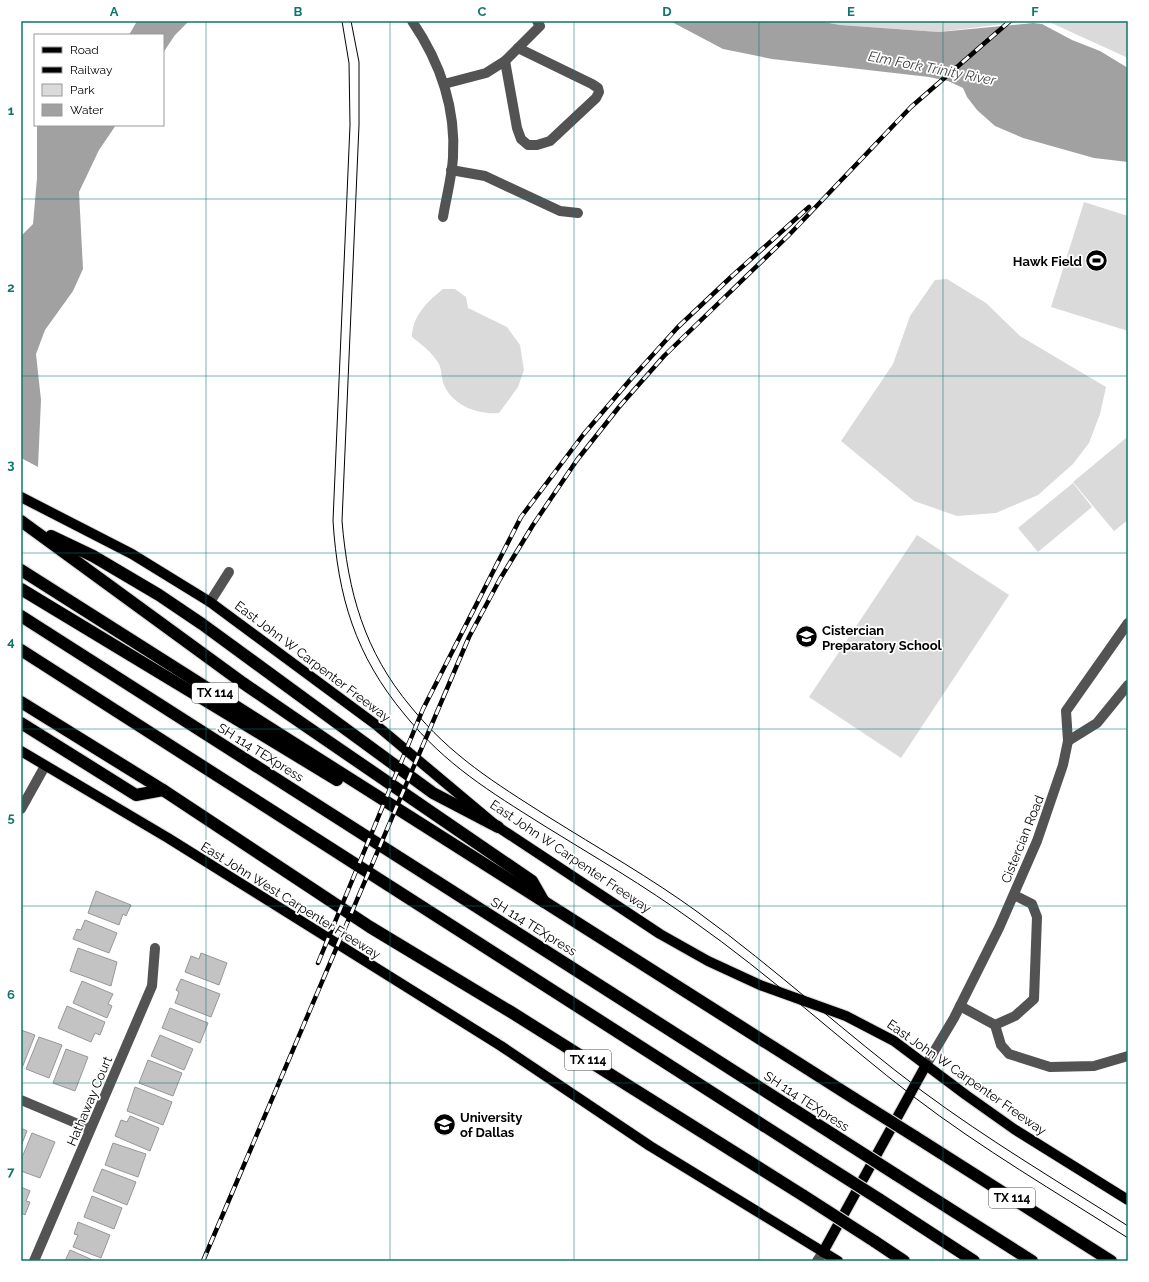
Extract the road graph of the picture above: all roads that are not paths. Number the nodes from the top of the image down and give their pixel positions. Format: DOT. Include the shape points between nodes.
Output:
graph roads {
  1 [pos="412,21"];
  2 [pos="537,21"];
  3 [pos="518,48"];
  4 [pos="505,61"];
  5 [pos="444,84"];
  6 [pos="451,170"];
  7 [pos="578,214"];
  8 [pos="443,217"];
  9 [pos="21,497"];
  10 [pos="21,521"];
  11 [pos="21,570"];
  12 [pos="229,572"];
  13 [pos="21,589"];
  14 [pos="210,602"];
  15 [pos="21,616"];
  16 [pos="1128,623"];
  17 [pos="21,650"];
  18 [pos="1128,685"];
  19 [pos="21,702"];
  20 [pos="21,722"];
  21 [pos="1068,741"];
  22 [pos="21,751"];
  23 [pos="45,766"];
  24 [pos="163,790"];
  25 [pos="21,809"];
  26 [pos="409,816"];
  27 [pos="498,826"];
  28 [pos="1014,895"];
  29 [pos="544,902"];
  30 [pos="155,948"];
  31 [pos="960,1006"];
  32 [pos="995,1026"];
  33 [pos="1128,1056"];
  34 [pos="926,1065"];
  35 [pos="21,1100"];
  36 [pos="90,1129"];
  37 [pos="1128,1200"];
  38 [pos="823,1252"];
  39 [pos="34,1261"];
  40 [pos="817,1261"];
  41 [pos="838,1261"];
  42 [pos="904,1261"];
  43 [pos="974,1261"];
  44 [pos="1032,1261"];
  45 [pos="1111,1261"];
  1 -- 5 [label="street" via="428,46"];
  2 -- 3 [label="street" via="540,26"];
  3 -- 4 [label="street"];
  3 -- 4 [label="street" via="592,84 598,88 596,98 550,141 528,145 521,139 517,128"];
  4 -- 5 [label="street" via="486,73"];
  5 -- 6 [label="street" via="452,117 454,157"];
  6 -- 7 [label="street" via="485,176 560,211"];
  6 -- 8 [label="street"];
  9 -- 14 [label="main road, East John W Carpenter Freeway" via="132,554"];
  10 -- 27 [label="highway" via="138,581 202,624 433,794"];
  10 -- 29 [label="highway" via="242,683 532,881"];
  11 -- 26 [label="highway, TX 114"];
  12 -- 14 [label="street"];
  13 -- 26 [label="highway" via="377,804"];
  14 -- 27 [label="main road, East John W Carpenter Freeway" via="375,724"];
  15 -- 44 [label="highway, SH 114 TEXpress, bridge"];
  16 -- 21 [label="street, Cistercian Road" via="1066,711"];
  17 -- 43 [label="highway, bridge"];
  18 -- 21 [label="street" via="1097,723"];
  19 -- 24 [label="highway, TX 114"];
  20 -- 24 [label="highway" via="136,795"];
  21 -- 28 [label="street, Cistercian Road" via="1063,765 1037,842"];
  22 -- 23 [label="main road"];
  23 -- 25 [label="street"];
  23 -- 38 [label="main road, East John West Carpenter Freeway" via="168,838 501,1046 657,1150"];
  24 -- 42 [label="highway, TX 114, bridge" via="370,927 511,1012"];
  26 -- 29 [label="highway, TX 114"];
  27 -- 34 [label="main road, East John W Carpenter Freeway" via="660,934 701,957 760,985 846,1016 894,1041"];
  28 -- 31 [label="street, Cistercian Road"];
  28 -- 32 [label="street" via="1032,904 1037,917 1034,999 1015,1016"];
  29 -- 45 [label="highway, TX 114, bridge"];
  30 -- 36 [label="street, Hathaway Court" via="152,986"];
  31 -- 32 [label="street"];
  31 -- 34 [label="street, Cistercian Road"];
  32 -- 33 [label="street" via="1001,1045 1009,1054 1050,1067 1094,1066"];
  34 -- 37 [label="main road, East John W Carpenter Freeway" via="1014,1129"];
  34 -- 38 [label="main road"];
  35 -- 36 [label="street"];
  36 -- 39 [label="street, Hathaway Court"];
  38 -- 40 [label="street"];
  38 -- 41 [label="main road"];
}
